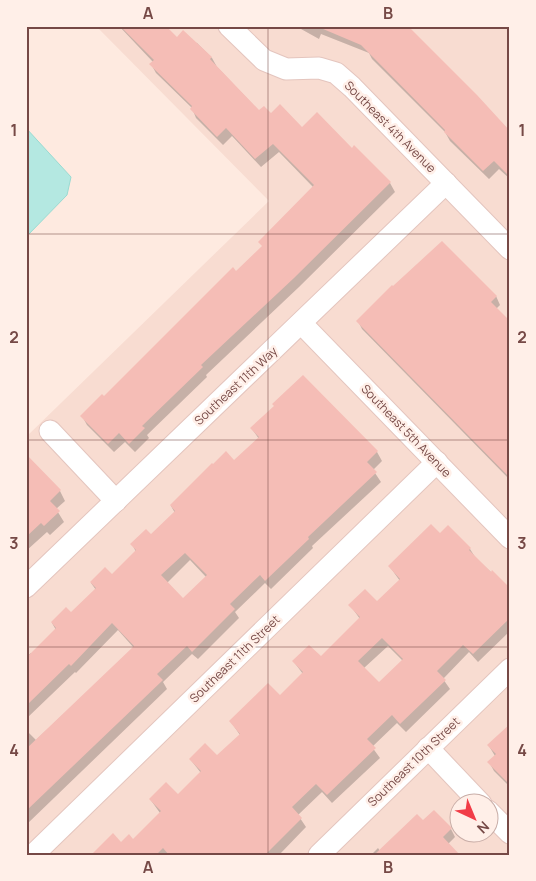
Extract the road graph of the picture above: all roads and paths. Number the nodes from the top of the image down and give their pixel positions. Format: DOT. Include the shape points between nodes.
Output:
graph roads {
  1 [pos="229,26"];
  2 [pos="446,183"];
  3 [pos="510,249"];
  4 [pos="302,324"];
  5 [pos="50,431"];
  6 [pos="437,462"];
  7 [pos="116,500"];
  8 [pos="510,538"];
  9 [pos="26,588"];
  10 [pos="510,669"];
  11 [pos="428,748"];
  12 [pos="472,794"];
  13 [pos="498,821"];
  14 [pos="510,833"];
  15 [pos="33,855"];
  16 [pos="319,855"];
  1 -- 2 [label="street, Southeast 4th Avenue" via="264,60 286,69 319,68 336,73"];
  2 -- 3 [label="street, Southeast 4th Avenue"];
  2 -- 4 [label="street, Southeast 11th Way"];
  4 -- 6 [label="street, Southeast 5th Avenue"];
  4 -- 7 [label="street, Southeast 11th Way"];
  5 -- 7 [label="street"];
  6 -- 8 [label="street, Southeast 5th Avenue"];
  6 -- 15 [label="street, Southeast 11th Street"];
  7 -- 9 [label="street, Southeast 11th Way"];
  10 -- 11 [label="street, Southeast 10th Street"];
  11 -- 12 [label="street"];
  11 -- 16 [label="street, Southeast 10th Street"];
  13 -- 14 [label="street"];
}
